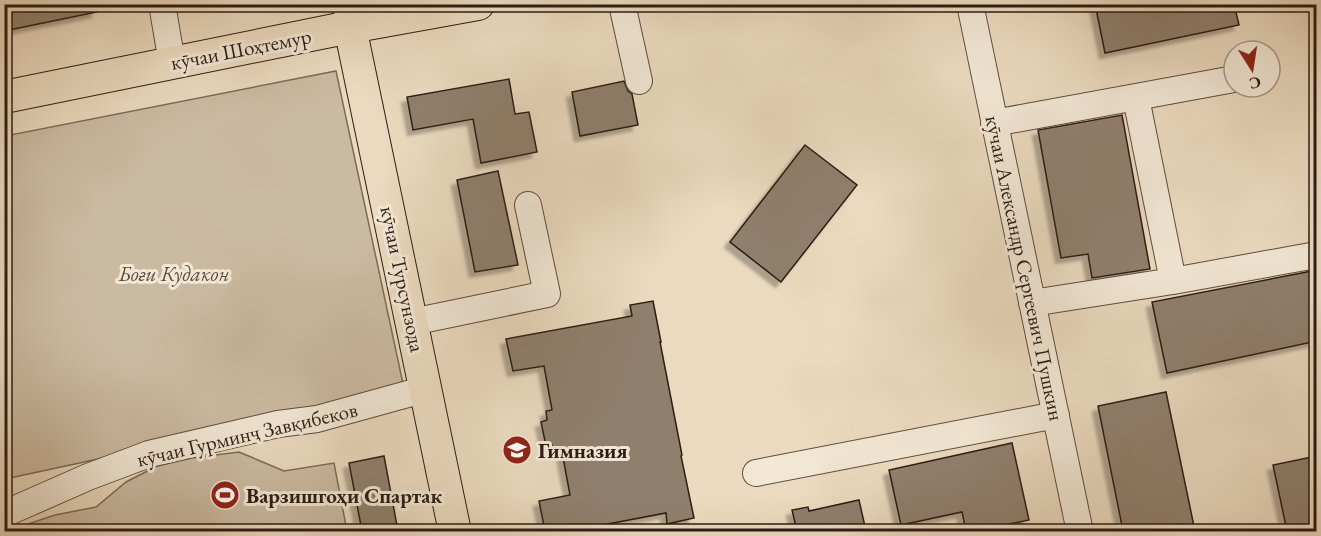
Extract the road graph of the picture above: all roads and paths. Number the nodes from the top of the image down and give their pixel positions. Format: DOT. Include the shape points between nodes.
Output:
graph roads {
  1 [pos="162,4"];
  2 [pos="478,4"];
  3 [pos="622,4"];
  4 [pos="970,4"];
  5 [pos="348,16"];
  6 [pos="172,63"];
  7 [pos="639,81"];
  8 [pos="1222,81"];
  9 [pos="4,97"];
  10 [pos="1136,98"];
  11 [pos="994,123"];
  12 [pos="528,205"];
  13 [pos="1317,255"];
  14 [pos="1173,281"];
  15 [pos="1032,303"];
  16 [pos="412,322"];
  17 [pos="426,389"];
  18 [pos="1056,415"];
  19 [pos="756,473"];
  20 [pos="4,514"];
  21 [pos="455,531"];
  22 [pos="1080,531"];
  1 -- 6 [label="street"];
  2 -- 5 [label="main road, кӯчаи Шоҳтемур"];
  3 -- 7 [label="street"];
  4 -- 11 [label="street, кӯчаи Александр Сергеевич Пушкин"];
  5 -- 6 [label="main road, кӯчаи Шоҳтемур"];
  5 -- 16 [label="main road, кӯчаи Турсунзода"];
  6 -- 9 [label="main road, кӯчаи Шоҳтемур"];
  8 -- 10 [label="street"];
  10 -- 11 [label="street"];
  10 -- 14 [label="street"];
  11 -- 15 [label="street, кӯчаи Александр Сергеевич Пушкин"];
  12 -- 16 [label="street" via="548,294"];
  13 -- 14 [label="street"];
  14 -- 15 [label="street"];
  15 -- 18 [label="street, кӯчаи Александр Сергеевич Пушкин"];
  16 -- 17 [label="main road, кӯчаи Турсунзода"];
  17 -- 20 [label="street, кӯчаи Гурминҷ Завқибеков" via="317,419 278,424 149,454"];
  17 -- 21 [label="main road, кӯчаи Турсунзода"];
  18 -- 19 [label="street"];
  18 -- 22 [label="street, кӯчаи Александр Сергеевич Пушкин"];
}
